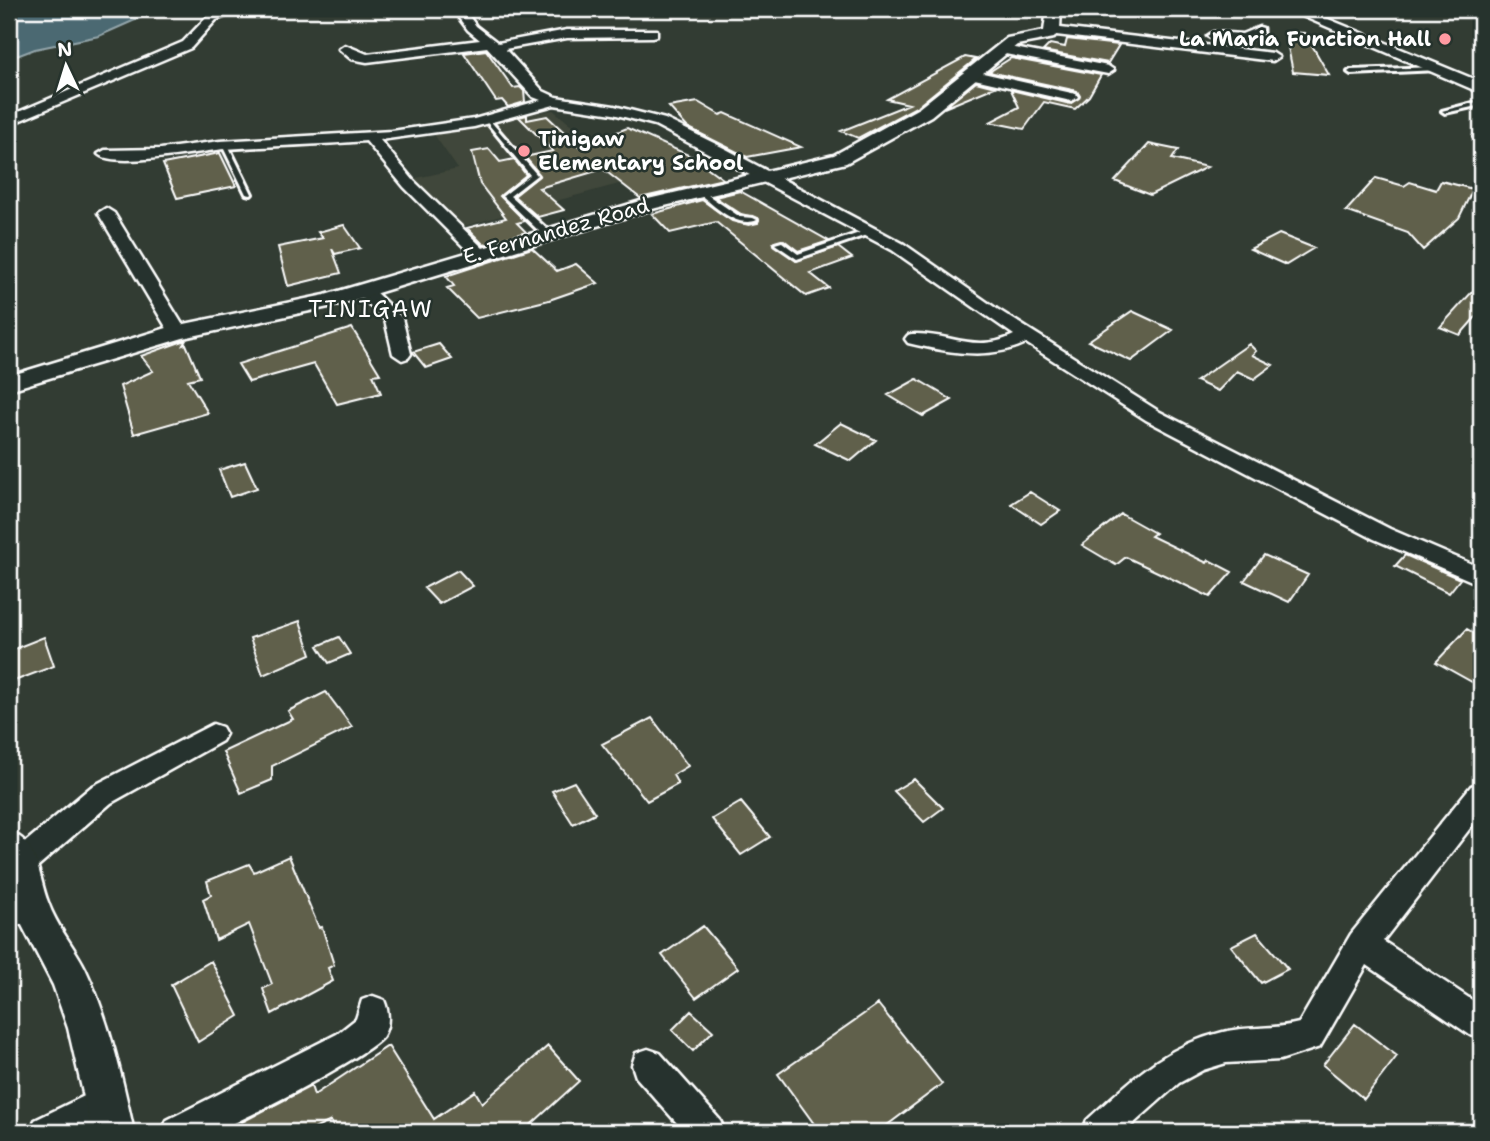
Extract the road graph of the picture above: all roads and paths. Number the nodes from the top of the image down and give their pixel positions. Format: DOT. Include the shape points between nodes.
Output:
graph roads {
  1 [pos="237,9"];
  2 [pos="265,9"];
  3 [pos="458,9"];
  4 [pos="1293,9"];
  5 [pos="1470,9"];
  6 [pos="1481,18"];
  7 [pos="1053,20"];
  8 [pos="1259,31"];
  9 [pos="653,33"];
  10 [pos="491,46"];
  11 [pos="345,49"];
  12 [pos="1004,50"];
  13 [pos="1273,57"];
  14 [pos="1436,69"];
  15 [pos="1108,70"];
  16 [pos="1351,72"];
  17 [pos="974,75"];
  18 [pos="1481,88"];
  19 [pos="1071,97"];
  20 [pos="553,101"];
  21 [pos="1481,103"];
  22 [pos="1445,111"];
  23 [pos="487,120"];
  24 [pos="9,121"];
  25 [pos="368,135"];
  26 [pos="225,145"];
  27 [pos="105,154"];
  28 [pos="766,175"];
  29 [pos="700,192"];
  30 [pos="249,194"];
  31 [pos="106,213"];
  32 [pos="753,220"];
  33 [pos="871,232"];
  34 [pos="546,233"];
  35 [pos="779,244"];
  36 [pos="479,253"];
  37 [pos="363,290"];
  38 [pos="178,332"];
  39 [pos="1027,336"];
  40 [pos="914,340"];
  41 [pos="402,354"];
  42 [pos="9,383"];
  43 [pos="1481,577"];
  44 [pos="213,734"];
  45 [pos="1481,794"];
  46 [pos="14,855"];
  47 [pos="20,912"];
  48 [pos="1362,944"];
  49 [pos="373,1011"];
  50 [pos="1481,1024"];
  51 [pos="648,1065"];
  52 [pos="109,1118"];
  53 [pos="47,1132"];
  54 [pos="178,1132"];
  55 [pos="708,1132"];
  56 [pos="1099,1132"];
  1 -- 2 [label="street"];
  1 -- 24 [label="street" via="212,18 177,50"];
  3 -- 10 [label="street"];
  4 -- 14 [label="street"];
  5 -- 6 [label="main road"];
  7 -- 8 [label="street" via="1240,38"];
  7 -- 12 [label="street, E. Fernandez Road" via="1044,36 1017,39"];
  7 -- 13 [label="street"];
  9 -- 10 [label="street" via="567,34"];
  10 -- 11 [label="street" via="367,58"];
  10 -- 20 [label="street" via="505,55 538,94"];
  12 -- 15 [label="street"];
  12 -- 17 [label="street, E. Fernandez Road"];
  14 -- 16 [label="lane"];
  14 -- 18 [label="street"];
  17 -- 19 [label="street"];
  17 -- 28 [label="street, E. Fernandez Road" via="925,112 861,150"];
  20 -- 23 [label="street"];
  20 -- 28 [label="street" via="660,122"];
  21 -- 22 [label="lane"];
  23 -- 25 [label="street"];
  23 -- 34 [label="lane" via="534,174 506,195"];
  25 -- 26 [label="street"];
  25 -- 36 [label="street" via="409,184"];
  26 -- 27 [label="street"];
  26 -- 30 [label="lane"];
  28 -- 29 [label="street, E. Fernandez Road"];
  28 -- 33 [label="street"];
  29 -- 32 [label="lane" via="738,219"];
  29 -- 34 [label="street, E. Fernandez Road"];
  31 -- 38 [label="street"];
  33 -- 35 [label="lane" via="797,257"];
  33 -- 39 [label="street" via="927,265"];
  34 -- 36 [label="street, E. Fernandez Road"];
  36 -- 37 [label="street, E. Fernandez Road"];
  37 -- 38 [label="street, E. Fernandez Road" via="291,311"];
  37 -- 41 [label="street" via="393,318"];
  38 -- 42 [label="street, E. Fernandez Road"];
  39 -- 40 [label="street" via="966,349"];
  39 -- 43 [label="street" via="1153,416 1382,534"];
  44 -- 46 [label="street" via="101,795"];
  45 -- 48 [label="street"];
  46 -- 47 [label="street"];
  47 -- 52 [label="street" via="70,978 88,1028"];
  48 -- 50 [label="street"];
  48 -- 56 [label="street" via="1309,1037 1280,1044 1226,1046 1197,1056 1167,1071"];
  49 -- 54 [label="street" via="371,1027 348,1045"];
  51 -- 55 [label="street"];
  52 -- 53 [label="street"];
}
